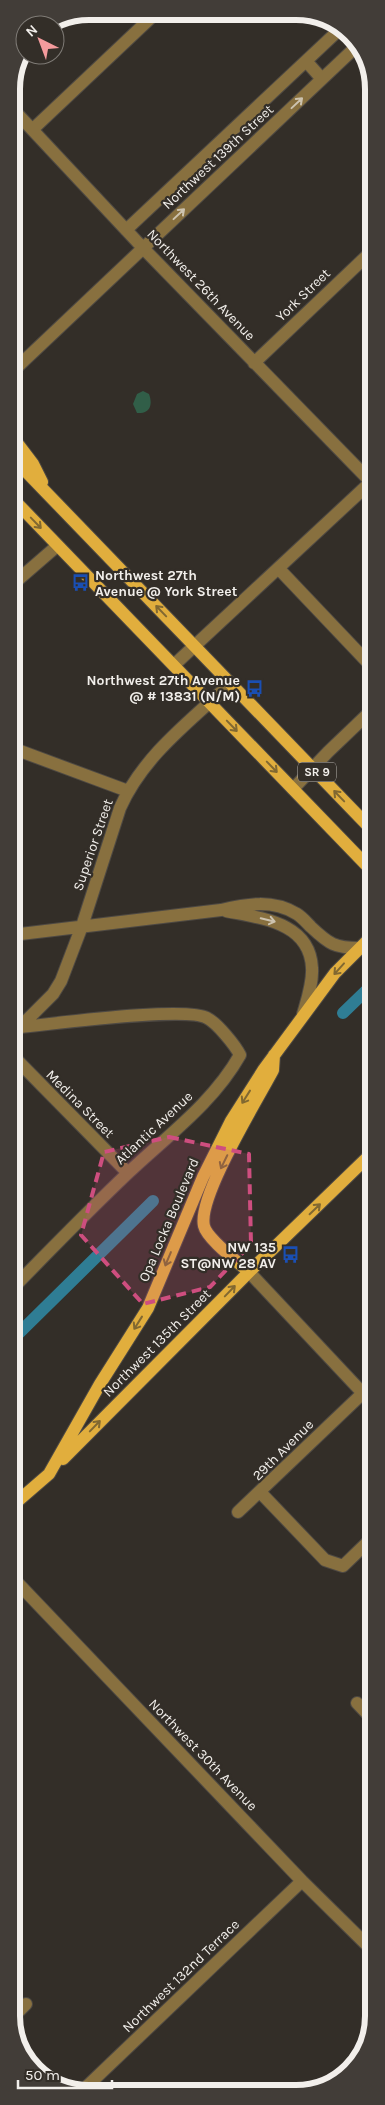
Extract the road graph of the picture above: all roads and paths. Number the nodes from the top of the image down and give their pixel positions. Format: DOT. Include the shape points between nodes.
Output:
graph roads {
  1 [pos="149,20"];
  2 [pos="336,33"];
  3 [pos="352,50"];
  4 [pos="306,61"];
  5 [pos="322,79"];
  6 [pos="20,116"];
  7 [pos="33,129"];
  8 [pos="126,230"];
  9 [pos="143,248"];
  10 [pos="365,258"];
  11 [pos="254,363"];
  12 [pos="20,366"];
  13 [pos="20,446"];
  14 [pos="20,464"];
  15 [pos="365,474"];
  16 [pos="365,488"];
  17 [pos="46,492"];
  18 [pos="20,506"];
  19 [pos="58,546"];
  20 [pos="279,570"];
  21 [pos="20,578"];
  22 [pos="195,646"];
  23 [pos="365,660"];
  24 [pos="174,666"];
  25 [pos="231,683"];
  26 [pos="210,702"];
  27 [pos="365,717"];
  28 [pos="20,751"];
  29 [pos="313,768"];
  30 [pos="293,789"];
  31 [pos="128,791"];
  32 [pos="365,823"];
  33 [pos="365,864"];
  34 [pos="221,910"];
  35 [pos="82,926"];
  36 [pos="20,934"];
  37 [pos="365,943"];
  38 [pos="360,948"];
  39 [pos="304,1014"];
  40 [pos="20,1027"];
  41 [pos="20,1031"];
  42 [pos="274,1055"];
  43 [pos="20,1064"];
  44 [pos="365,1160"];
  45 [pos="128,1173"];
  46 [pos="248,1272"];
  47 [pos="20,1281"];
  48 [pos="363,1393"];
  49 [pos="49,1474"];
  50 [pos="260,1492"];
  51 [pos="20,1499"];
  52 [pos="238,1512"];
  53 [pos="365,1545"];
  54 [pos="20,1585"];
  55 [pos="357,1703"];
  56 [pos="365,1711"];
  57 [pos="302,1881"];
  58 [pos="365,1943"];
  59 [pos="26,2004"];
  60 [pos="20,2010"];
  61 [pos="87,2085"];
  1 -- 7 [label="street"];
  2 -- 4 [label="street, Northwest 139th Street"];
  3 -- 5 [label="street, Northwest 139th Street"];
  4 -- 5 [label="street"];
  4 -- 8 [label="street, Northwest 139th Street"];
  9 -- 5 [label="street, Northwest 139th Street, one-way"];
  6 -- 7 [label="street, Northwest 26th Avenue"];
  7 -- 8 [label="street, Northwest 26th Avenue"];
  8 -- 9 [label="street, Northwest 26th Avenue"];
  9 -- 11 [label="street, Northwest 26th Avenue"];
  9 -- 12 [label="street, Northwest 139th Street"];
  10 -- 11 [label="street, York Street"];
  11 -- 15 [label="street, Northwest 26th Avenue"];
  13 -- 17 [label="main road, SR 9"];
  14 -- 17 [label="main road"];
  16 -- 20 [label="street"];
  22 -- 17 [label="main road, SR 9, one-way"];
  18 -- 19 [label="main road, SR 9, one-way"];
  19 -- 21 [label="street"];
  19 -- 24 [label="main road, SR 9"];
  20 -- 22 [label="street"];
  20 -- 23 [label="street"];
  22 -- 24 [label="street"];
  22 -- 25 [label="main road, SR 9"];
  24 -- 26 [label="main road, SR 9"];
  25 -- 26 [label="street, Superior Street"];
  25 -- 29 [label="main road, SR 9"];
  26 -- 30 [label="main road, SR 9, one-way"];
  26 -- 31 [label="street, Superior Street" via="158,751"];
  27 -- 29 [label="street"];
  28 -- 31 [label="street"];
  29 -- 30 [label="street"];
  32 -- 29 [label="main road, SR 9, one-way"];
  30 -- 33 [label="main road, SR 9"];
  31 -- 35 [label="street, Superior Street"];
  34 -- 35 [label="street"];
  34 -- 38 [label="street" via="267,903 298,914 337,947"];
  34 -- 39 [label="street, one-way" via="284,925 302,941 312,968"];
  35 -- 36 [label="street"];
  35 -- 40 [label="street, Superior Street" via="61,981 53,994"];
  37 -- 38 [label="main road, Opa Locka Boulevard"];
  38 -- 39 [label="main road, Opa Locka Boulevard, one-way" via="335,973"];
  39 -- 42 [label="main road, Opa Locka Boulevard"];
  41 -- 45 [label="street, Atlantic Avenue" via="190,1014 208,1018 236,1047 240,1055 212,1094"];
  42 -- 46 [label="main road, one-way" via="273,1070 226,1157 204,1214 204,1227 211,1237"];
  42 -- 49 [label="main road, Opa Locka Boulevard, one-way" via="231,1121 203,1177 148,1308"];
  43 -- 45 [label="street, Medina Street"];
  46 -- 44 [label="main road, Northwest 135th Street, one-way"];
  45 -- 47 [label="street, Atlantic Avenue"];
  46 -- 48 [label="street"];
  49 -- 46 [label="main road, Northwest 135th Street, one-way"];
  48 -- 50 [label="street, 29th Avenue"];
  49 -- 51 [label="main road, Opa Locka Boulevard"];
  50 -- 52 [label="street"];
  50 -- 53 [label="street, 29th Avenue" via="325,1560 343,1566"];
  54 -- 57 [label="street, Northwest 30th Avenue"];
  55 -- 56 [label="street"];
  57 -- 58 [label="street, Northwest 30th Avenue"];
  57 -- 61 [label="street, Northwest 132nd Terrace"];
  59 -- 60 [label="street"];
}
